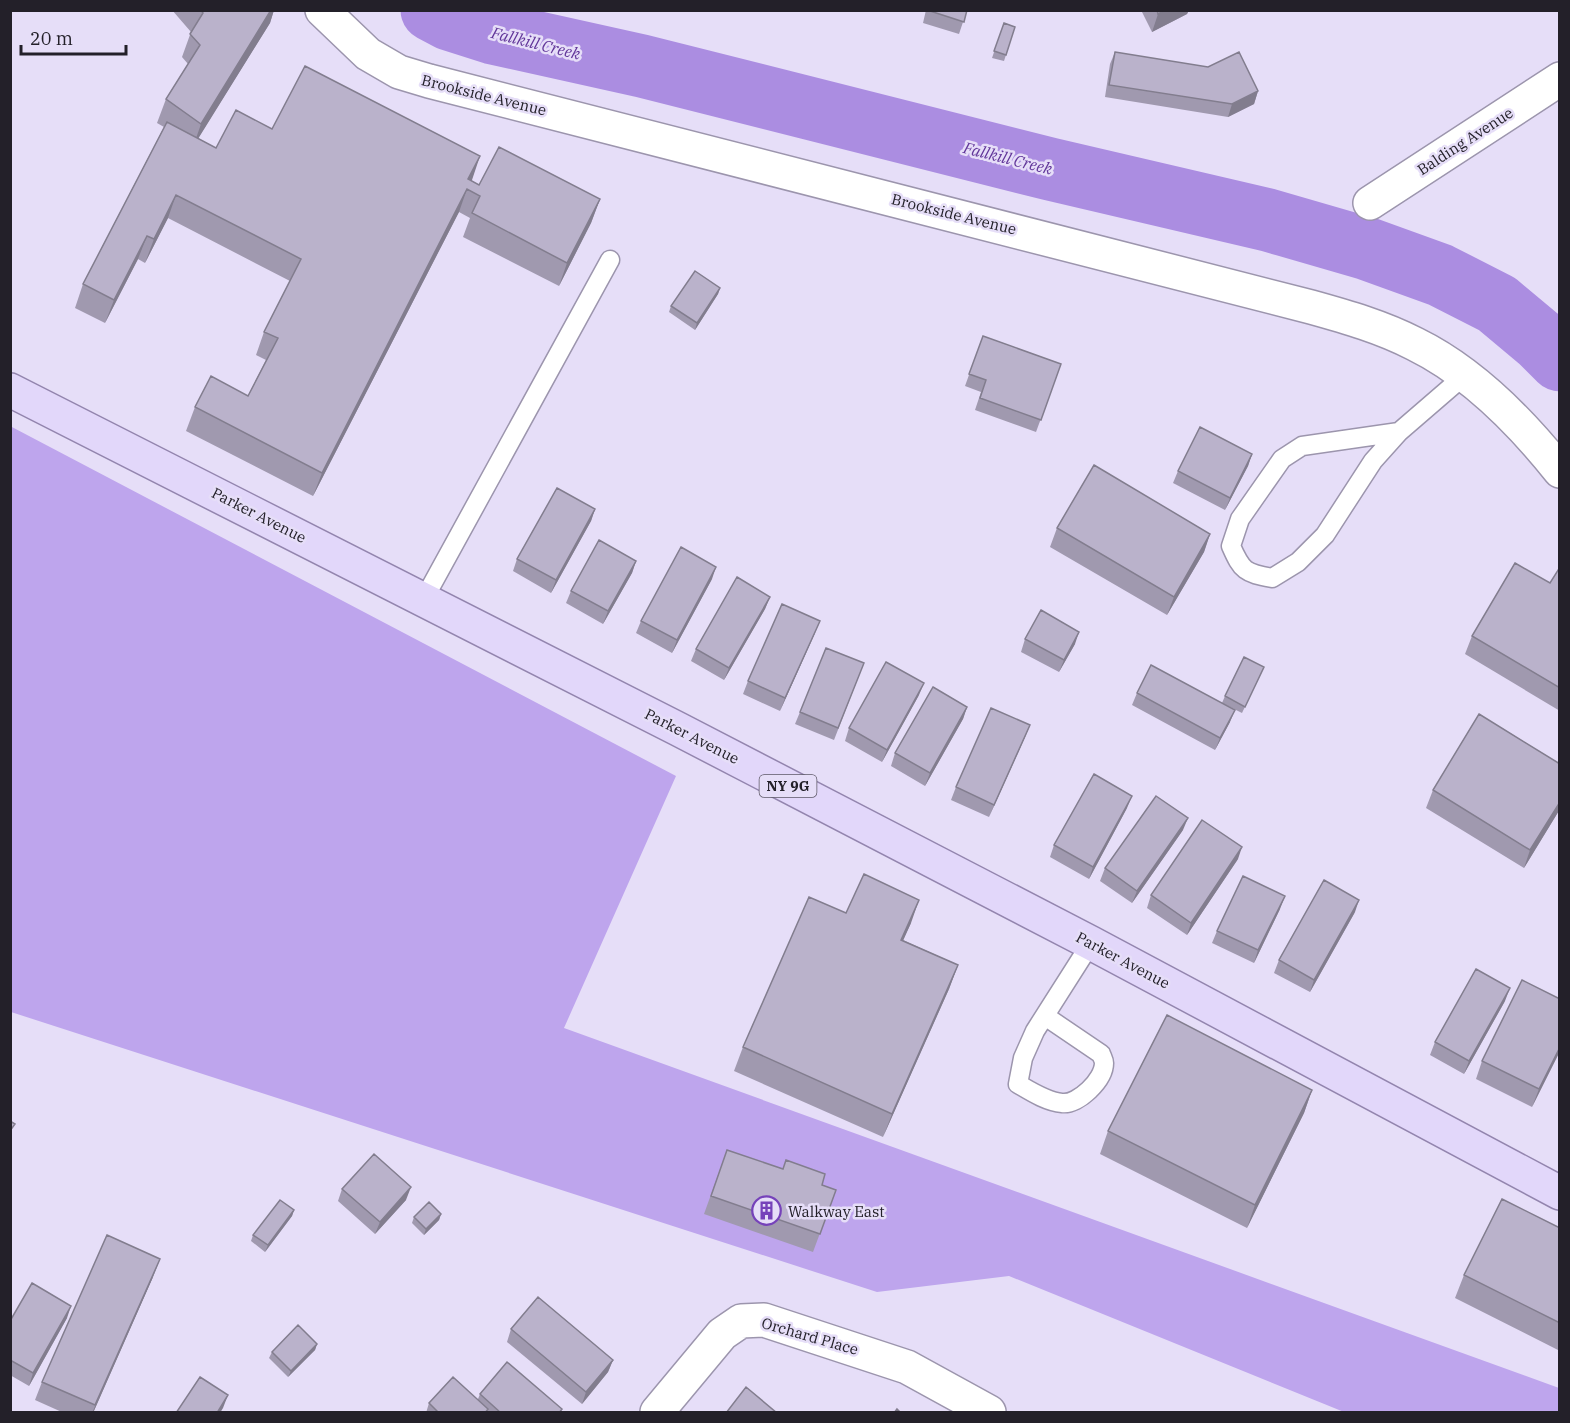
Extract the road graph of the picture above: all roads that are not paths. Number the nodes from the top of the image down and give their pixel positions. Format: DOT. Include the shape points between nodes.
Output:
graph roads {
  1 [pos="322,10"];
  2 [pos="1560,80"];
  3 [pos="1370,203"];
  4 [pos="610,260"];
  5 [pos="1465,375"];
  6 [pos="10,390"];
  7 [pos="1399,432"];
  8 [pos="1560,471"];
  9 [pos="424,598"];
  10 [pos="1091,943"];
  11 [pos="1045,1016"];
  12 [pos="1560,1193"];
  13 [pos="657,1413"];
  14 [pos="989,1413"];
  1 -- 5 [label="street, Brookside Avenue" via="368,54 399,72 1311,307 1366,323 1416,344"];
  2 -- 3 [label="street, Balding Avenue"];
  4 -- 9 [label="lane"];
  5 -- 7 [label="lane"];
  5 -- 8 [label="street, Brookside Avenue" via="1509,414"];
  6 -- 9 [label="main road, Parker Avenue / NY 9G"];
  7 -- 7 [label="lane" via="1373,462 1325,535 1298,562 1272,578 1251,574 1239,564 1231,546 1240,519 1282,459 1302,446"];
  9 -- 10 [label="main road, Parker Avenue / NY 9G"];
  10 -- 11 [label="lane"];
  10 -- 12 [label="main road, Parker Avenue / NY 9G"];
  11 -- 11 [label="lane" via="1023,1058 1017,1084 1062,1104 1082,1098 1101,1072 1101,1054"];
  13 -- 14 [label="street, Orchard Place" via="722,1334 741,1321 764,1320 907,1367"];
}
